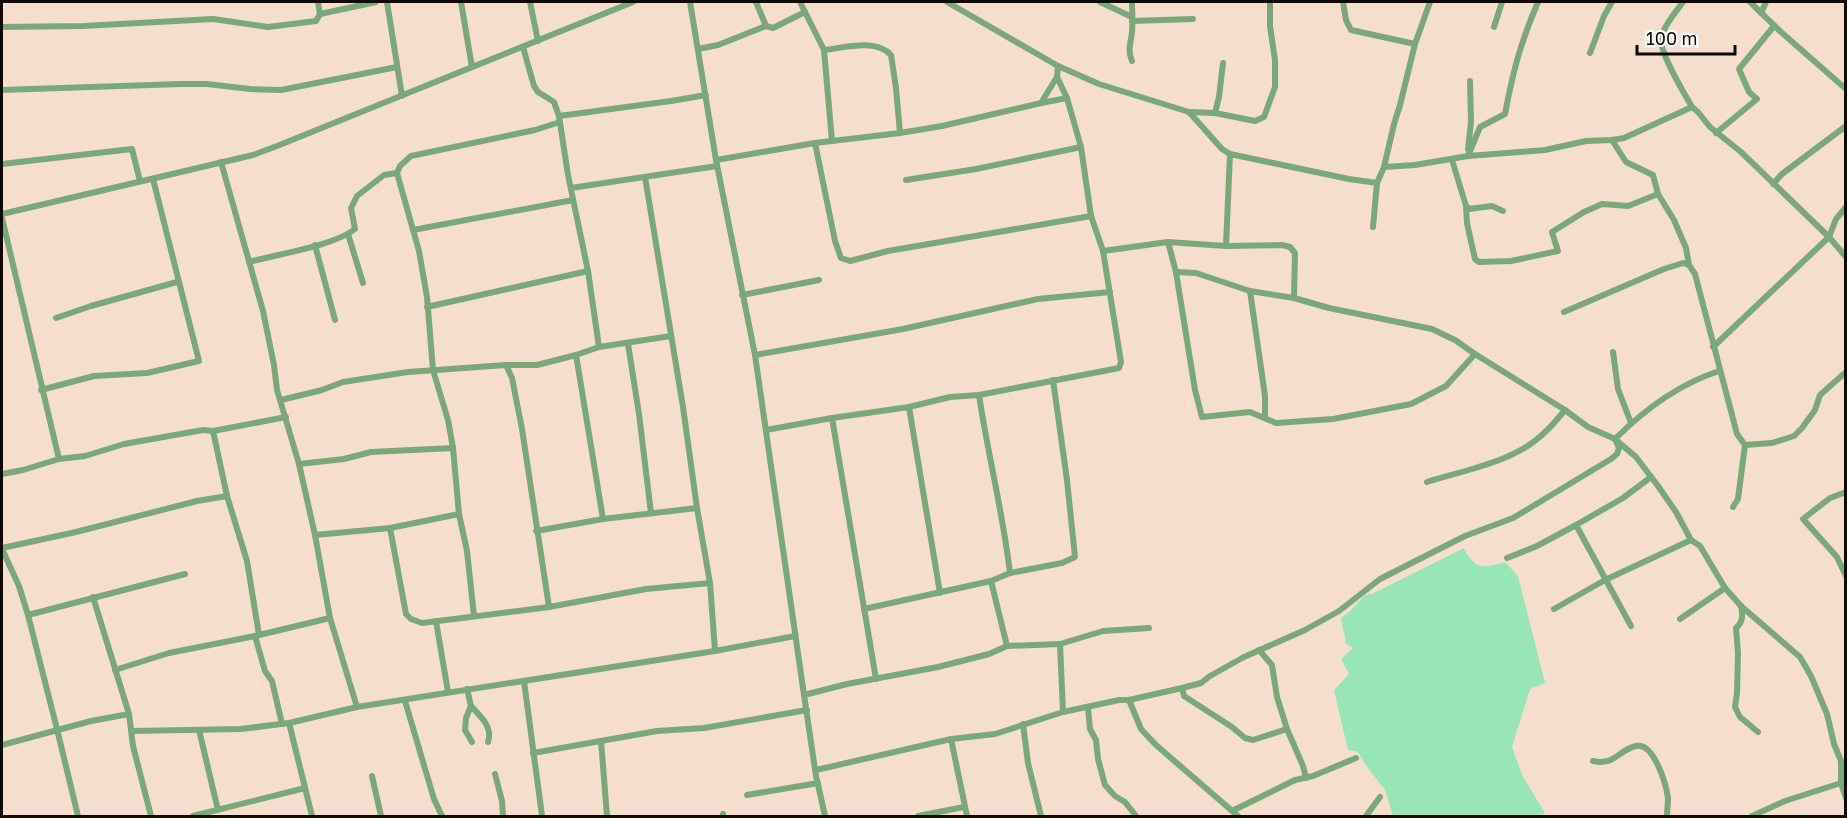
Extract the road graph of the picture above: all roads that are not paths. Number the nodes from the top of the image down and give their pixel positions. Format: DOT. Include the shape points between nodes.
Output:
graph roads {
  1 [pos="318,2"];
  2 [pos="376,2"];
  3 [pos="387,2"];
  4 [pos="461,2"];
  5 [pos="530,2"];
  6 [pos="633,2"];
  7 [pos="690,2"];
  8 [pos="756,2"];
  9 [pos="800,2"];
  10 [pos="950,2"];
  11 [pos="1100,2"];
  12 [pos="1132,2"];
  13 [pos="1270,2"];
  14 [pos="1343,2"];
  15 [pos="1430,2"];
  16 [pos="1502,2"];
  17 [pos="1538,2"];
  18 [pos="1612,2"];
  19 [pos="1683,2"];
  20 [pos="1750,2"];
  21 [pos="1766,2"];
  22 [pos="805,12"];
  23 [pos="1761,13"];
  24 [pos="320,14"];
  25 [pos="1132,19"];
  26 [pos="1193,19"];
  27 [pos="766,26"];
  28 [pos="1774,26"];
  29 [pos="2,27"];
  30 [pos="1494,27"];
  31 [pos="538,41"];
  32 [pos="1415,44"];
  33 [pos="523,46"];
  34 [pos="698,49"];
  35 [pos="824,50"];
  36 [pos="1590,53"];
  37 [pos="1132,61"];
  38 [pos="1222,63"];
  39 [pos="1058,66"];
  40 [pos="397,68"];
  41 [pos="472,68"];
  42 [pos="1058,77"];
  43 [pos="1470,81"];
  44 [pos="1845,89"];
  45 [pos="2,90"];
  46 [pos="706,95"];
  47 [pos="402,96"];
  48 [pos="1067,98"];
  49 [pos="1041,103"];
  50 [pos="1692,107"];
  51 [pos="1189,112"];
  52 [pos="1215,113"];
  53 [pos="560,119"];
  54 [pos="1845,126"];
  55 [pos="1716,133"];
  56 [pos="900,134"];
  57 [pos="1612,140"];
  58 [pos="832,141"];
  59 [pos="814,143"];
  60 [pos="1081,147"];
  61 [pos="1230,154"];
  62 [pos="1468,156"];
  63 [pos="1452,160"];
  64 [pos="221,162"];
  65 [pos="716,163"];
  66 [pos="2,164"];
  67 [pos="1384,168"];
  68 [pos="397,173"];
  69 [pos="645,177"];
  70 [pos="153,178"];
  71 [pos="906,180"];
  72 [pos="140,181"];
  73 [pos="1377,183"];
  74 [pos="1773,184"];
  75 [pos="571,188"];
  76 [pos="1658,194"];
  77 [pos="573,200"];
  78 [pos="1466,206"];
  79 [pos="1845,207"];
  80 [pos="1503,211"];
  81 [pos="2,214"];
  82 [pos="1091,216"];
  83 [pos="2,218"];
  84 [pos="1373,227"];
  85 [pos="413,230"];
  86 [pos="348,234"];
  87 [pos="1829,237"];
  88 [pos="1168,242"];
  89 [pos="315,246"];
  90 [pos="1226,246"];
  91 [pos="1104,250"];
  92 [pos="1845,257"];
  93 [pos="249,262"];
  94 [pos="1689,265"];
  95 [pos="588,271"];
  96 [pos="1176,272"];
  97 [pos="819,280"];
  98 [pos="177,282"];
  99 [pos="363,283"];
  100 [pos="1250,291"];
  101 [pos="1110,292"];
  102 [pos="742,295"];
  103 [pos="1294,298"];
  104 [pos="427,307"];
  105 [pos="1564,312"];
  106 [pos="56,318"];
  107 [pos="335,320"];
  108 [pos="671,336"];
  109 [pos="627,344"];
  110 [pos="599,347"];
  111 [pos="1713,347"];
  112 [pos="1613,352"];
  113 [pos="1475,354"];
  114 [pos="576,355"];
  115 [pos="755,355"];
  116 [pos="506,364"];
  117 [pos="433,370"];
  118 [pos="1719,371"];
  119 [pos="1845,372"];
  120 [pos="1053,380"];
  121 [pos="41,390"];
  122 [pos="979,395"];
  123 [pos="281,400"];
  124 [pos="909,407"];
  125 [pos="1565,410"];
  126 [pos="286,417"];
  127 [pos="832,418"];
  128 [pos="1266,418"];
  129 [pos="1631,423"];
  130 [pos="766,430"];
  131 [pos="213,431"];
  132 [pos="1616,439"];
  133 [pos="1745,445"];
  134 [pos="453,448"];
  135 [pos="59,459"];
  136 [pos="299,464"];
  137 [pos="2,474"];
  138 [pos="1651,477"];
  139 [pos="1427,482"];
  140 [pos="1845,492"];
  141 [pos="227,496"];
  142 [pos="1733,507"];
  143 [pos="697,508"];
  144 [pos="651,513"];
  145 [pos="459,514"];
  146 [pos="603,519"];
  147 [pos="1576,525"];
  148 [pos="390,528"];
  149 [pos="536,531"];
  150 [pos="315,535"];
  151 [pos="1691,540"];
  152 [pos="2,549"];
  153 [pos="1507,558"];
  154 [pos="1010,573"];
  155 [pos="185,574"];
  156 [pos="1845,576"];
  157 [pos="1605,580"];
  158 [pos="991,581"];
  159 [pos="710,584"];
  160 [pos="1725,588"];
  161 [pos="940,593"];
  162 [pos="93,597"];
  163 [pos="1741,606"];
  164 [pos="549,607"];
  165 [pos="864,609"];
  166 [pos="1554,609"];
  167 [pos="28,615"];
  168 [pos="474,616"];
  169 [pos="330,618"];
  170 [pos="1680,618"];
  171 [pos="436,621"];
  172 [pos="1631,626"];
  173 [pos="1149,628"];
  174 [pos="257,636"];
  175 [pos="795,636"];
  176 [pos="1060,644"];
  177 [pos="1007,646"];
  178 [pos="1259,650"];
  179 [pos="715,651"];
  180 [pos="115,670"];
  181 [pos="876,679"];
  182 [pos="524,681"];
  183 [pos="1182,688"];
  184 [pos="467,689"];
  185 [pos="448,692"];
  186 [pos="804,695"];
  187 [pos="1129,700"];
  188 [pos="405,701"];
  189 [pos="471,705"];
  190 [pos="357,707"];
  191 [pos="1088,708"];
  192 [pos="807,710"];
  193 [pos="1063,711"];
  194 [pos="129,714"];
  195 [pos="285,724"];
  196 [pos="1023,724"];
  197 [pos="57,729"];
  198 [pos="1287,729"];
  199 [pos="199,730"];
  200 [pos="132,731"];
  201 [pos="1758,732"];
  202 [pos="951,739"];
  203 [pos="601,741"];
  204 [pos="472,742"];
  205 [pos="489,742"];
  206 [pos="2,746"];
  207 [pos="533,753"];
  208 [pos="1356,758"];
  209 [pos="1593,761"];
  210 [pos="816,770"];
  211 [pos="495,774"];
  212 [pos="372,776"];
  213 [pos="1306,778"];
  214 [pos="818,783"];
  215 [pos="1841,783"];
  216 [pos="304,788"];
  217 [pos="747,795"];
  218 [pos="1380,797"];
  219 [pos="1845,798"];
  220 [pos="964,807"];
  221 [pos="218,810"];
  222 [pos="1232,811"];
  223 [pos="78,816"];
  224 [pos="151,816"];
  225 [pos="193,816"];
  226 [pos="312,816"];
  227 [pos="381,816"];
  228 [pos="442,816"];
  229 [pos="504,816"];
  230 [pos="542,816"];
  231 [pos="607,816"];
  232 [pos="825,816"];
  233 [pos="918,816"];
  234 [pos="967,816"];
  235 [pos="1041,816"];
  236 [pos="1136,816"];
  237 [pos="1238,816"];
  238 [pos="1366,816"];
  239 [pos="1667,816"];
  240 [pos="1757,816"];
  1 -- 24 [label="street"];
  2 -- 24 [label="street"];
  3 -- 40 [label="street"];
  4 -- 41 [label="street"];
  5 -- 31 [label="street"];
  6 -- 31 [label="street"];
  7 -- 34 [label="street"];
  8 -- 27 [label="street"];
  9 -- 22 [label="street"];
  10 -- 39 [label="street"];
  11 -- 25 [label="street"];
  12 -- 25 [label="street"];
  13 -- 52 [label="street" via="1275,87 1264,117 1255,121"];
  14 -- 32 [label="street" via="1351,30"];
  15 -- 32 [label="street"];
  16 -- 30 [label="street"];
  17 -- 62 [label="street" via="1515,61 1505,114 1480,127"];
  18 -- 36 [label="street"];
  19 -- 50 [label="street" via="1662,37 1662,46"];
  20 -- 23 [label="street"];
  21 -- 23 [label="street"];
  22 -- 27 [label="street" via="773,28"];
  22 -- 35 [label="street"];
  23 -- 28 [label="street"];
  24 -- 29 [label="street" via="316,21 268,27 213,19"];
  25 -- 26 [label="street"];
  25 -- 37 [label="street"];
  27 -- 34 [label="street"];
  28 -- 44 [label="street"];
  28 -- 55 [label="street" via="1739,69 1749,92 1757,99"];
  31 -- 33 [label="street"];
  32 -- 67 [label="street"];
  33 -- 41 [label="street"];
  33 -- 53 [label="street" via="534,86 554,102"];
  34 -- 46 [label="street"];
  35 -- 56 [label="street" via="873,45 891,55"];
  35 -- 58 [label="street"];
  38 -- 52 [label="street"];
  39 -- 42 [label="street"];
  39 -- 51 [label="street" via="1099,84"];
  40 -- 45 [label="street" via="281,90 180,84"];
  40 -- 47 [label="street"];
  41 -- 47 [label="street"];
  42 -- 48 [label="street"];
  42 -- 49 [label="street"];
  43 -- 62 [label="street"];
  46 -- 53 [label="street"];
  46 -- 65 [label="street"];
  47 -- 64 [label="street" via="277,146"];
  48 -- 49 [label="street"];
  48 -- 60 [label="street"];
  49 -- 56 [label="street"];
  50 -- 55 [label="street"];
  50 -- 57 [label="street"];
  51 -- 52 [label="street"];
  51 -- 61 [label="street"];
  53 -- 68 [label="street" via="535,130 411,156"];
  53 -- 75 [label="street"];
  54 -- 74 [label="street"];
  55 -- 74 [label="street"];
  56 -- 58 [label="street"];
  57 -- 62 [label="street"];
  57 -- 76 [label="street" via="1626,162 1653,175"];
  58 -- 59 [label="street"];
  59 -- 65 [label="street"];
  59 -- 82 [label="street" via="835,241 841,258 850,261"];
  60 -- 71 [label="street"];
  60 -- 82 [label="street"];
  61 -- 73 [label="street"];
  61 -- 90 [label="street"];
  62 -- 63 [label="street"];
  63 -- 67 [label="street"];
  63 -- 78 [label="street"];
  64 -- 70 [label="street"];
  64 -- 93 [label="street"];
  65 -- 69 [label="street"];
  65 -- 102 [label="street"];
  66 -- 72 [label="street" via="132,149"];
  67 -- 73 [label="street"];
  68 -- 85 [label="street"];
  68 -- 86 [label="street" via="384,175 357,196 351,208 354,229"];
  69 -- 75 [label="street"];
  69 -- 108 [label="street"];
  70 -- 72 [label="street"];
  70 -- 98 [label="street"];
  72 -- 81 [label="street"];
  73 -- 84 [label="street"];
  74 -- 87 [label="street"];
  75 -- 77 [label="street"];
  76 -- 78 [label="street" via="1628,206 1602,204 1584,212 1552,232 1558,251 1511,261 1475,259"];
  76 -- 94 [label="street" via="1681,235"];
  77 -- 85 [label="street"];
  77 -- 95 [label="street"];
  78 -- 80 [label="street" via="1475,210 1492,206"];
  79 -- 87 [label="street"];
  82 -- 91 [label="street"];
  83 -- 121 [label="street"];
  85 -- 104 [label="street"];
  86 -- 89 [label="street"];
  86 -- 99 [label="street"];
  87 -- 92 [label="street"];
  87 -- 111 [label="street"];
  88 -- 90 [label="street"];
  88 -- 91 [label="street"];
  88 -- 96 [label="street"];
  89 -- 93 [label="street"];
  89 -- 107 [label="street"];
  90 -- 103 [label="street" via="1290,247 1295,253"];
  91 -- 101 [label="street"];
  93 -- 123 [label="street"];
  94 -- 105 [label="street" via="1664,269"];
  94 -- 111 [label="street" via="1698,283"];
  95 -- 104 [label="street"];
  95 -- 110 [label="street"];
  96 -- 100 [label="street" via="1196,273"];
  96 -- 128 [label="street" via="1202,417 1250,412"];
  97 -- 102 [label="street"];
  98 -- 106 [label="street"];
  98 -- 121 [label="street" via="199,361 147,373 94,376"];
  100 -- 103 [label="street"];
  100 -- 128 [label="street"];
  101 -- 115 [label="street" via="1038,299 903,329"];
  101 -- 120 [label="street" via="1119,368"];
  102 -- 115 [label="street"];
  103 -- 113 [label="street" via="1432,329"];
  104 -- 117 [label="street"];
  108 -- 109 [label="street"];
  108 -- 143 [label="street"];
  109 -- 110 [label="street"];
  109 -- 144 [label="street"];
  110 -- 114 [label="street"];
  111 -- 118 [label="street"];
  112 -- 129 [label="street" via="1618,389"];
  113 -- 125 [label="street"];
  113 -- 128 [label="street" via="1446,386 1411,404 1333,418 1276,423"];
  114 -- 116 [label="street" via="537,365"];
  114 -- 146 [label="street"];
  115 -- 130 [label="street"];
  116 -- 117 [label="street"];
  116 -- 149 [label="street" via="516,394"];
  117 -- 123 [label="street" via="343,382"];
  117 -- 134 [label="street"];
  118 -- 129 [label="street" via="1662,398"];
  118 -- 133 [label="street" via="1737,434"];
  119 -- 133 [label="street" via="1820,395 1815,410 1794,436"];
  120 -- 122 [label="street"];
  120 -- 154 [label="street" via="1075,557"];
  121 -- 135 [label="street"];
  122 -- 124 [label="street"];
  122 -- 154 [label="street"];
  123 -- 126 [label="street"];
  124 -- 127 [label="street"];
  124 -- 161 [label="street"];
  125 -- 132 [label="street" via="1588,427"];
  125 -- 139 [label="street" via="1542,435 1521,450"];
  126 -- 131 [label="street"];
  126 -- 136 [label="street"];
  127 -- 130 [label="street"];
  127 -- 165 [label="street"];
  129 -- 132 [label="street"];
  130 -- 175 [label="street"];
  131 -- 135 [label="street"];
  131 -- 141 [label="street"];
  132 -- 138 [label="street"];
  132 -- 178 [label="street" via="1619,448 1611,459 1513,518 1414,560 1380,579 1340,611"];
  133 -- 142 [label="street" via="1738,499"];
  134 -- 136 [label="street" via="371,452"];
  134 -- 145 [label="street"];
  135 -- 137 [label="street"];
  136 -- 150 [label="street"];
  138 -- 147 [label="street"];
  138 -- 151 [label="street"];
  140 -- 156 [label="street" via="1830,498 1803,519 1837,557"];
  141 -- 152 [label="street"];
  141 -- 174 [label="street" via="247,561"];
  143 -- 144 [label="street"];
  143 -- 159 [label="street"];
  144 -- 146 [label="street"];
  145 -- 148 [label="street"];
  145 -- 168 [label="street"];
  146 -- 149 [label="street"];
  147 -- 153 [label="street"];
  147 -- 157 [label="street"];
  148 -- 150 [label="street"];
  148 -- 171 [label="street" via="406,614 416,622"];
  149 -- 164 [label="street"];
  150 -- 169 [label="street"];
  151 -- 157 [label="street"];
  151 -- 160 [label="street" via="1700,546"];
  152 -- 167 [label="street"];
  154 -- 158 [label="street"];
  155 -- 162 [label="street"];
  157 -- 166 [label="street"];
  157 -- 172 [label="street"];
  158 -- 161 [label="street"];
  158 -- 177 [label="street"];
  159 -- 164 [label="street" via="646,589"];
  159 -- 179 [label="street"];
  160 -- 163 [label="street"];
  160 -- 170 [label="street"];
  161 -- 165 [label="street"];
  162 -- 167 [label="street"];
  162 -- 180 [label="street"];
  163 -- 201 [label="street" via="1743,616 1736,628 1735,707 1740,717"];
  163 -- 215 [label="street" via="1800,657 1811,676 1841,761"];
  164 -- 168 [label="street"];
  165 -- 181 [label="street"];
  167 -- 197 [label="street"];
  168 -- 171 [label="street"];
  169 -- 174 [label="street"];
  169 -- 190 [label="street"];
  171 -- 185 [label="street"];
  173 -- 176 [label="street" via="1103,631"];
  174 -- 180 [label="street" via="169,653"];
  174 -- 195 [label="street"];
  175 -- 179 [label="street"];
  175 -- 186 [label="street"];
  176 -- 177 [label="street"];
  176 -- 193 [label="street"];
  177 -- 181 [label="street" via="938,667"];
  178 -- 183 [label="street" via="1201,683"];
  178 -- 198 [label="street" via="1272,665"];
  179 -- 182 [label="street"];
  180 -- 194 [label="street"];
  181 -- 186 [label="street"];
  182 -- 184 [label="street"];
  182 -- 207 [label="street"];
  183 -- 187 [label="street"];
  183 -- 198 [label="street" via="1184,696 1245,738 1253,740"];
  184 -- 185 [label="street"];
  184 -- 189 [label="street"];
  185 -- 188 [label="street"];
  186 -- 192 [label="street"];
  187 -- 191 [label="street"];
  187 -- 222 [label="street" via="1141,729"];
  188 -- 190 [label="street"];
  188 -- 228 [label="street"];
  189 -- 204 [label="street" via="465,730"];
  189 -- 205 [label="street" via="488,725"];
  190 -- 195 [label="street"];
  191 -- 193 [label="street"];
  191 -- 236 [label="street" via="1105,785"];
  192 -- 203 [label="street"];
  192 -- 210 [label="street"];
  193 -- 196 [label="street"];
  194 -- 197 [label="street"];
  194 -- 200 [label="street"];
  195 -- 199 [label="street"];
  195 -- 216 [label="street"];
  196 -- 202 [label="street" via="995,734"];
  196 -- 235 [label="street"];
  197 -- 206 [label="street"];
  197 -- 223 [label="street"];
  198 -- 213 [label="street"];
  199 -- 200 [label="street"];
  199 -- 221 [label="street"];
  200 -- 224 [label="street"];
  202 -- 210 [label="street"];
  202 -- 220 [label="street"];
  203 -- 207 [label="street"];
  203 -- 231 [label="street"];
  207 -- 230 [label="street"];
  208 -- 213 [label="street"];
  209 -- 239 [label="street" via="1610,761 1634,746 1650,752 1664,783"];
  210 -- 214 [label="street"];
  211 -- 229 [label="street"];
  212 -- 227 [label="street"];
  213 -- 222 [label="street"];
  214 -- 217 [label="street"];
  214 -- 232 [label="street"];
  215 -- 219 [label="street"];
  215 -- 240 [label="street" via="1785,801"];
  216 -- 221 [label="street"];
  216 -- 226 [label="street"];
  218 -- 238 [label="street"];
  220 -- 233 [label="street"];
  220 -- 234 [label="street"];
  221 -- 225 [label="street"];
  222 -- 237 [label="street"];
}
